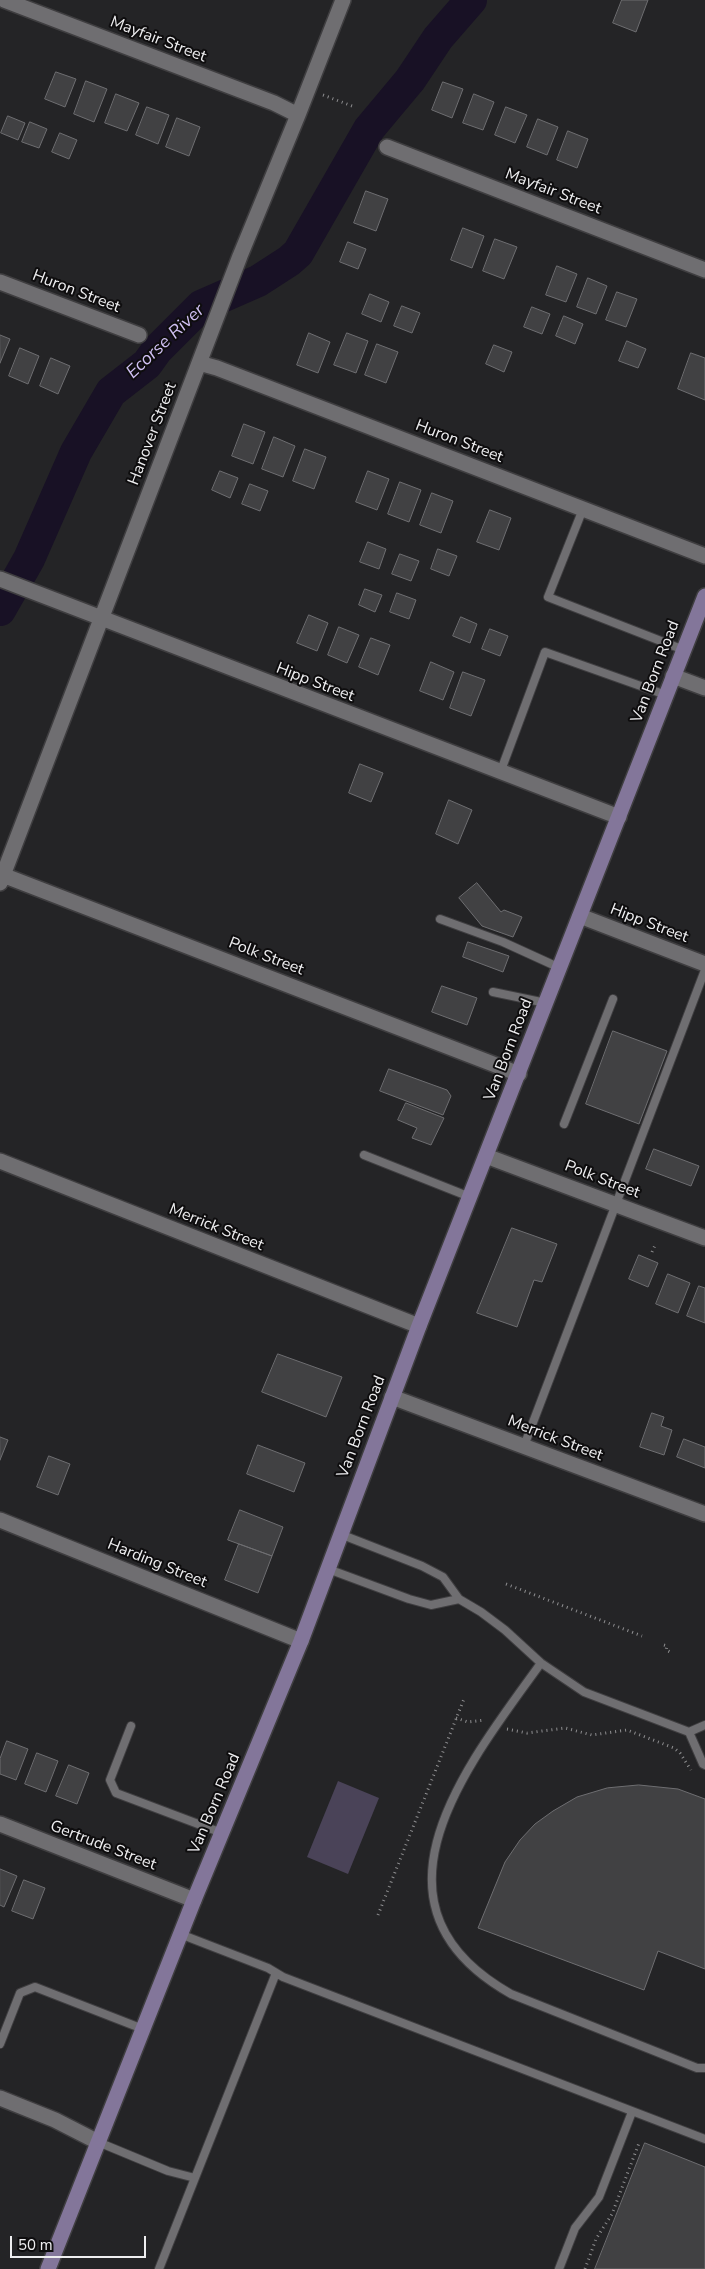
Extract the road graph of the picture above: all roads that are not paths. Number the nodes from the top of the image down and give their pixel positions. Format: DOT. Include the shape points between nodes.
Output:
graph roads {
  1 [pos="4,0"];
  2 [pos="343,0"];
  3 [pos="298,116"];
  4 [pos="388,147"];
  5 [pos="705,270"];
  6 [pos="0,282"];
  7 [pos="139,335"];
  8 [pos="199,363"];
  9 [pos="583,509"];
  10 [pos="705,556"];
  11 [pos="0,579"];
  12 [pos="705,596"];
  13 [pos="102,619"];
  14 [pos="684,650"];
  15 [pos="673,676"];
  16 [pos="705,688"];
  17 [pos="666,695"];
  18 [pos="500,773"];
  19 [pos="619,817"];
  20 [pos="1,877"];
  21 [pos="580,916"];
  22 [pos="440,920"];
  23 [pos="705,964"];
  24 [pos="560,968"];
  25 [pos="705,970"];
  26 [pos="493,992"];
  27 [pos="613,999"];
  28 [pos="546,1003"];
  29 [pos="519,1074"];
  30 [pos="564,1124"];
  31 [pos="364,1155"];
  32 [pos="486,1156"];
  33 [pos="0,1161"];
  34 [pos="470,1197"];
  35 [pos="615,1204"];
  36 [pos="705,1238"];
  37 [pos="418,1326"];
  38 [pos="392,1397"];
  39 [pos="524,1446"];
  40 [pos="705,1514"];
  41 [pos="0,1520"];
  42 [pos="340,1534"];
  43 [pos="328,1568"];
  44 [pos="459,1599"];
  45 [pos="301,1641"];
  46 [pos="541,1663"];
  47 [pos="705,1725"];
  48 [pos="131,1726"];
  49 [pos="689,1732"];
  50 [pos="705,1764"];
  51 [pos="0,1824"];
  52 [pos="222,1832"];
  53 [pos="194,1900"];
  54 [pos="180,1934"];
  55 [pos="276,1973"];
  56 [pos="142,2029"];
  57 [pos="0,2044"];
  58 [pos="705,2068"];
  59 [pos="0,2098"];
  60 [pos="632,2112"];
  61 [pos="705,2139"];
  62 [pos="98,2142"];
  63 [pos="195,2178"];
  64 [pos="48,2269"];
  65 [pos="159,2269"];
  66 [pos="559,2269"];
  1 -- 3 [label="street, Mayfair Street"];
  2 -- 3 [label="street, Hanover Street"];
  3 -- 8 [label="street, Hanover Street"];
  4 -- 5 [label="street, Mayfair Street"];
  6 -- 7 [label="street, Huron Street"];
  8 -- 9 [label="street, Huron Street"];
  8 -- 13 [label="street, Hanover Street"];
  9 -- 10 [label="street, Huron Street"];
  9 -- 14 [label="lane" via="548,597"];
  11 -- 13 [label="street, Hipp Street"];
  12 -- 14 [label="main road, Van Born Road"];
  13 -- 18 [label="street, Hipp Street"];
  13 -- 20 [label="street, Hanover Street"];
  14 -- 15 [label="main road, Van Born Road"];
  15 -- 16 [label="street"];
  15 -- 17 [label="main road, Van Born Road"];
  17 -- 18 [label="lane" via="545,652"];
  17 -- 19 [label="main road, Van Born Road"];
  18 -- 19 [label="street, Hipp Street"];
  19 -- 21 [label="main road, Van Born Road"];
  20 -- 29 [label="street, Polk Street"];
  21 -- 23 [label="street, Hipp Street"];
  21 -- 24 [label="main road, Van Born Road"];
  22 -- 24 [label="lane" via="502,942"];
  24 -- 28 [label="main road, Van Born Road"];
  25 -- 35 [label="lane"];
  26 -- 28 [label="lane"];
  27 -- 30 [label="lane"];
  28 -- 29 [label="main road, Van Born Road"];
  29 -- 32 [label="main road, Van Born Road"];
  31 -- 34 [label="lane"];
  32 -- 34 [label="main road, Van Born Road"];
  32 -- 35 [label="street, Polk Street"];
  33 -- 37 [label="street, Merrick Street"];
  34 -- 37 [label="main road, Van Born Road"];
  35 -- 36 [label="street, Polk Street"];
  35 -- 39 [label="lane"];
  37 -- 38 [label="main road, Van Born Road"];
  38 -- 39 [label="street, Merrick Street"];
  38 -- 42 [label="main road, Van Born Road"];
  39 -- 40 [label="street, Merrick Street"];
  41 -- 45 [label="street, Harding Street"];
  42 -- 43 [label="main road, Van Born Road"];
  42 -- 44 [label="lane" via="443,1577"];
  43 -- 44 [label="lane" via="432,1605"];
  43 -- 45 [label="main road, Van Born Road"];
  44 -- 46 [label="lane" via="505,1630"];
  45 -- 52 [label="main road, Van Born Road"];
  46 -- 49 [label="lane" via="584,1692"];
  46 -- 58 [label="lane" via="461,1779 440,1828 432,1887 435,1908 444,1931 456,1950 473,1967 511,1994 697,2068"];
  47 -- 49 [label="lane"];
  48 -- 52 [label="lane" via="110,1780 116,1793"];
  49 -- 50 [label="lane"];
  51 -- 53 [label="street, Gertrude Street"];
  52 -- 53 [label="main road, Van Born Road"];
  53 -- 54 [label="main road, Van Born Road"];
  54 -- 55 [label="lane"];
  54 -- 56 [label="main road, Van Born Road"];
  55 -- 60 [label="lane"];
  55 -- 63 [label="lane"];
  56 -- 57 [label="lane" via="35,1986 20,1994"];
  56 -- 62 [label="main road, Van Born Road"];
  59 -- 62 [label="street"];
  60 -- 61 [label="lane"];
  60 -- 66 [label="lane" via="599,2197 575,2228"];
  62 -- 63 [label="lane" via="168,2171"];
  62 -- 64 [label="main road, Van Born Road"];
  63 -- 65 [label="lane"];
}
